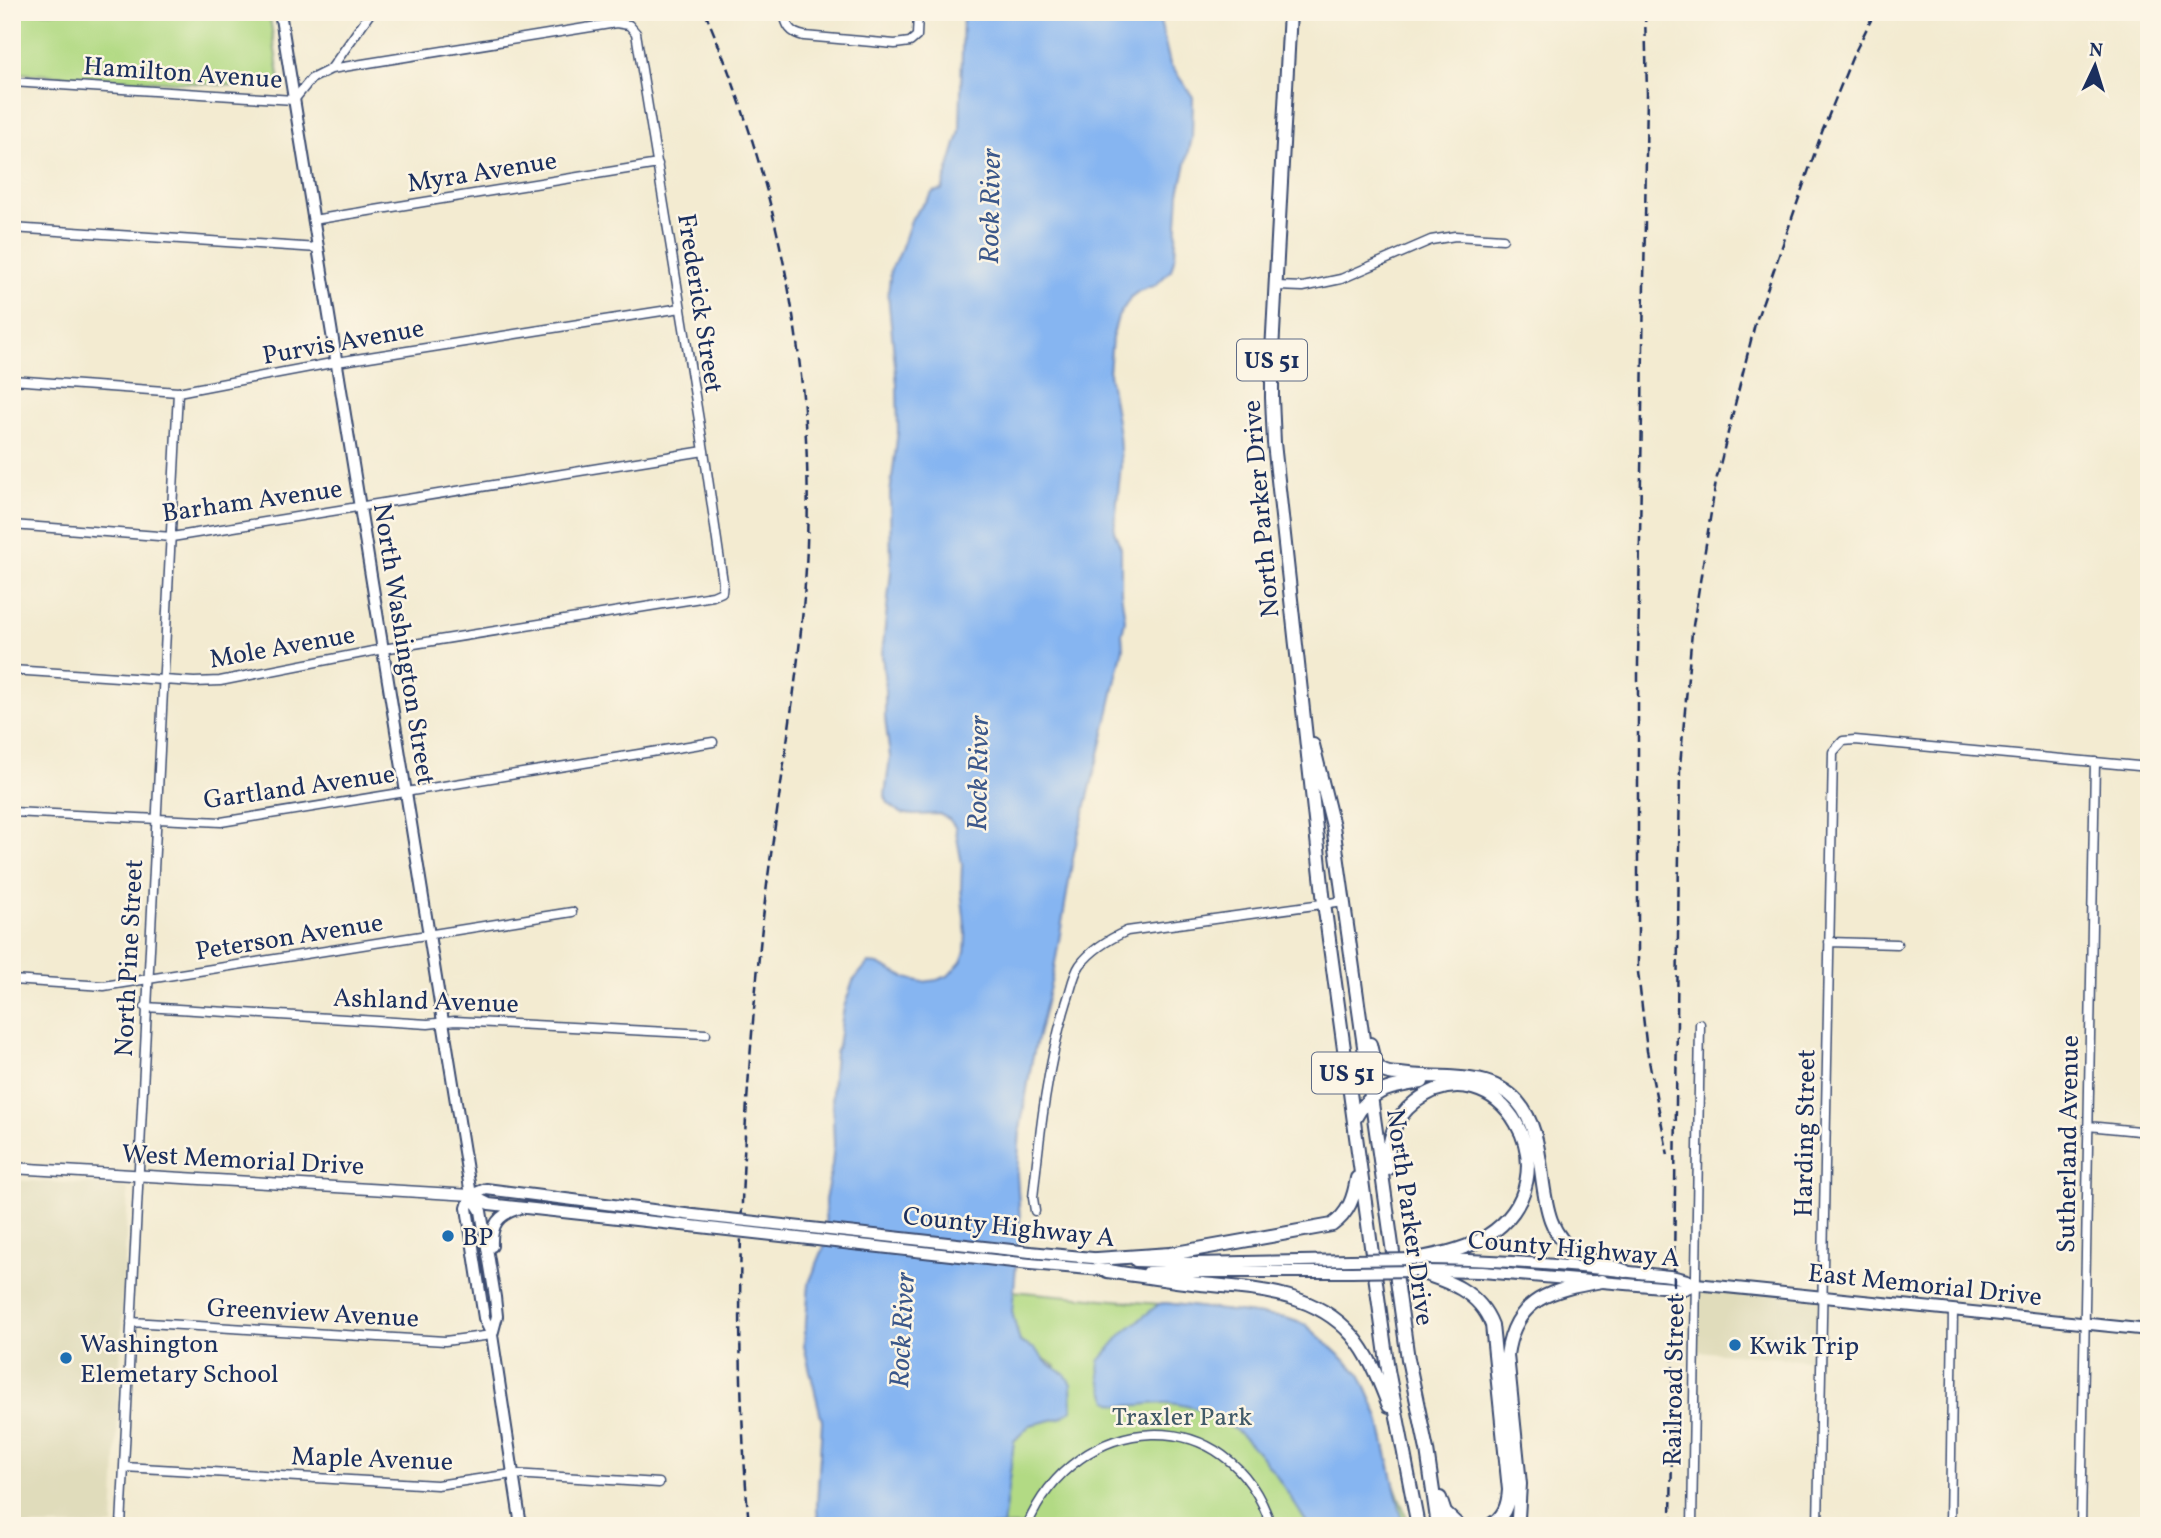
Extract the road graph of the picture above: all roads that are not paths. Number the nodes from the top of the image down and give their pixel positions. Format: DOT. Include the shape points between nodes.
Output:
graph roads {
  1 [pos="280,12"];
  2 [pos="371,12"];
  3 [pos="918,12"];
  4 [pos="1290,12"];
  5 [pos="784,15"];
  6 [pos="628,24"];
  7 [pos="331,69"];
  8 [pos="12,82"];
  9 [pos="294,100"];
  10 [pos="658,164"];
  11 [pos="313,220"];
  12 [pos="12,228"];
  13 [pos="1503,239"];
  14 [pos="318,248"];
  15 [pos="1277,286"];
  16 [pos="681,308"];
  17 [pos="337,362"];
  18 [pos="12,380"];
  19 [pos="178,392"];
  20 [pos="705,451"];
  21 [pos="360,506"];
  22 [pos="12,525"];
  23 [pos="172,537"];
  24 [pos="722,592"];
  25 [pos="383,649"];
  26 [pos="12,670"];
  27 [pos="163,681"];
  28 [pos="1303,708"];
  29 [pos="713,742"];
  30 [pos="2095,762"];
  31 [pos="2149,767"];
  32 [pos="405,792"];
  33 [pos="12,812"];
  34 [pos="156,819"];
  35 [pos="1344,901"];
  36 [pos="1324,903"];
  37 [pos="572,912"];
  38 [pos="428,935"];
  39 [pos="1829,942"];
  40 [pos="1897,944"];
  41 [pos="12,980"];
  42 [pos="148,980"];
  43 [pos="1358,1004"];
  44 [pos="145,1007"];
  45 [pos="443,1022"];
  46 [pos="1700,1024"];
  47 [pos="706,1034"];
  48 [pos="1450,1077"];
  49 [pos="1370,1097"];
  50 [pos="1354,1121"];
  51 [pos="2088,1126"];
  52 [pos="2149,1132"];
  53 [pos="1359,1163"];
  54 [pos="12,1168"];
  55 [pos="137,1176"];
  56 [pos="471,1195"];
  57 [pos="522,1207"];
  58 [pos="1035,1212"];
  59 [pos="1389,1218"];
  60 [pos="692,1220"];
  61 [pos="1030,1258"];
  62 [pos="1097,1259"];
  63 [pos="1416,1265"];
  64 [pos="1351,1266"];
  65 [pos="1107,1271"];
  66 [pos="1625,1271"];
  67 [pos="492,1276"];
  68 [pos="1602,1281"];
  69 [pos="1696,1284"];
  70 [pos="1822,1297"];
  71 [pos="1954,1310"];
  72 [pos="131,1322"];
  73 [pos="2085,1324"];
  74 [pos="2149,1330"];
  75 [pos="492,1335"];
  76 [pos="1401,1437"];
  77 [pos="1427,1450"];
  78 [pos="124,1467"];
  79 [pos="513,1474"];
  80 [pos="660,1483"];
  81 [pos="121,1526"];
  82 [pos="521,1526"];
  83 [pos="1027,1526"];
  84 [pos="1271,1526"];
  85 [pos="1420,1526"];
  86 [pos="1438,1526"];
  87 [pos="1459,1526"];
  88 [pos="1489,1526"];
  89 [pos="1515,1526"];
  90 [pos="1692,1526"];
  91 [pos="1818,1526"];
  92 [pos="1950,1526"];
  93 [pos="2081,1526"];
  1 -- 9 [label="main road, North Washington Street"];
  2 -- 7 [label="street"];
  3 -- 5 [label="street" via="917,36 895,44 804,36 793,33"];
  4 -- 15 [label="main road, North Parker Drive / US 51"];
  6 -- 7 [label="street, Hamilton Avenue"];
  6 -- 10 [label="street, Frederick Street" via="636,33"];
  7 -- 9 [label="street, Hamilton Avenue" via="311,79"];
  8 -- 9 [label="street, Hamilton Avenue"];
  9 -- 11 [label="main road, North Washington Street"];
  10 -- 11 [label="street, Myra Avenue"];
  10 -- 16 [label="street, Frederick Street"];
  11 -- 14 [label="main road, North Washington Street"];
  12 -- 14 [label="street"];
  13 -- 15 [label="street" via="1455,236 1432,240 1341,279 1303,287"];
  14 -- 17 [label="main road, North Washington Street"];
  15 -- 28 [label="main road, North Parker Drive / US 51" via="1272,409"];
  16 -- 17 [label="street, Purvis Avenue"];
  16 -- 20 [label="street, Frederick Street"];
  17 -- 19 [label="street, Purvis Avenue"];
  17 -- 21 [label="main road, North Washington Street"];
  18 -- 19 [label="street, Purvis Avenue"];
  19 -- 23 [label="street, North Pine Street"];
  20 -- 21 [label="street, Barham Avenue"];
  20 -- 24 [label="street, Frederick Street"];
  21 -- 23 [label="street, Barham Avenue"];
  21 -- 25 [label="main road, North Washington Street"];
  22 -- 23 [label="street, Barham Avenue"];
  23 -- 27 [label="street, North Pine Street"];
  24 -- 25 [label="street, Mole Avenue"];
  25 -- 27 [label="street, Mole Avenue" via="220,681"];
  25 -- 32 [label="main road, North Washington Street"];
  26 -- 27 [label="street, Mole Avenue"];
  27 -- 34 [label="street, North Pine Street"];
  28 -- 35 [label="main road, North Parker Drive / US 51" via="1333,826"];
  28 -- 36 [label="main road, North Parker Drive / US 51"];
  29 -- 32 [label="street, Gartland Avenue"];
  30 -- 31 [label="street"];
  30 -- 39 [label="street, Harding Street" via="1855,740 1839,743 1832,760"];
  30 -- 51 [label="street, Sutherland Avenue"];
  32 -- 34 [label="street, Gartland Avenue" via="220,822"];
  32 -- 38 [label="main road, North Washington Street"];
  33 -- 34 [label="street, Gartland Avenue"];
  34 -- 42 [label="street, North Pine Street"];
  35 -- 36 [label="street"];
  35 -- 43 [label="main road, North Parker Drive / US 51"];
  36 -- 50 [label="main road, North Parker Drive / US 51"];
  36 -- 58 [label="street" via="1127,931 1092,952 1078,967 1058,1031 1043,1106"];
  37 -- 38 [label="street, Peterson Avenue"];
  38 -- 42 [label="street, Peterson Avenue"];
  38 -- 45 [label="main road, North Washington Street"];
  39 -- 40 [label="street"];
  39 -- 70 [label="street, Harding Street"];
  41 -- 42 [label="street, Peterson Avenue" via="104,986"];
  42 -- 44 [label="street, North Pine Street"];
  43 -- 48 [label="main road" via="1381,1070"];
  43 -- 49 [label="main road, North Parker Drive / US 51"];
  44 -- 45 [label="street, Ashland Avenue"];
  44 -- 55 [label="street, North Pine Street"];
  45 -- 47 [label="street, Ashland Avenue"];
  45 -- 56 [label="main road, North Washington Street"];
  46 -- 69 [label="street, Railroad Street"];
  48 -- 49 [label="main road" via="1401,1085"];
  48 -- 66 [label="main road" via="1486,1082 1516,1101 1534,1129 1545,1201 1559,1236 1580,1255"];
  49 -- 50 [label="main road"];
  49 -- 59 [label="main road, North Parker Drive / US 51"];
  50 -- 53 [label="main road, North Parker Drive / US 51"];
  51 -- 52 [label="street"];
  51 -- 73 [label="street, Sutherland Avenue"];
  53 -- 62 [label="main road" via="1350,1207 1332,1225 1170,1254"];
  53 -- 76 [label="main road, North Parker Drive / US 51"];
  54 -- 55 [label="street, West Memorial Drive"];
  55 -- 56 [label="street, West Memorial Drive"];
  55 -- 72 [label="street, North Pine Street"];
  56 -- 57 [label="main road, West Memorial Drive" via="489,1204"];
  56 -- 60 [label="main road, West Memorial Drive" via="486,1189"];
  56 -- 67 [label="main road, North Washington Street" via="481,1211"];
  56 -- 75 [label="main road, North Washington Street" via="467,1209 473,1250 484,1318"];
  57 -- 60 [label="main road, West Memorial Drive"];
  57 -- 67 [label="main road" via="495,1221"];
  59 -- 63 [label="main road" via="1390,1140 1408,1108 1434,1091 1461,1088 1487,1095 1508,1110 1522,1131 1528,1157 1525,1184 1515,1208 1498,1228 1476,1242"];
  59 -- 77 [label="main road, North Parker Drive / US 51" via="1408,1359"];
  60 -- 61 [label="main road, County Highway A, bridge"];
  61 -- 62 [label="main road, County Highway A"];
  61 -- 65 [label="main road, County Highway A"];
  62 -- 64 [label="main road, County Highway A"];
  63 -- 64 [label="main road, County Highway A, bridge"];
  63 -- 66 [label="main road, County Highway A" via="1515,1262"];
  63 -- 68 [label="main road, County Highway A"];
  63 -- 88 [label="main road" via="1474,1297 1492,1325 1509,1490 1506,1509"];
  64 -- 65 [label="main road, County Highway A" via="1191,1274"];
  65 -- 76 [label="main road" via="1271,1292 1324,1312 1363,1349"];
  66 -- 69 [label="main road, County Highway A"];
  67 -- 75 [label="main road, North Washington Street" via="497,1317"];
  68 -- 69 [label="main road, County Highway A" via="1685,1289"];
  68 -- 89 [label="main road" via="1553,1291 1535,1301 1510,1334 1507,1355 1520,1484"];
  69 -- 70 [label="main road, East Memorial Drive"];
  69 -- 90 [label="street, Railroad Street"];
  70 -- 71 [label="main road, East Memorial Drive"];
  70 -- 91 [label="street, Harding Street"];
  71 -- 73 [label="main road, East Memorial Drive"];
  71 -- 92 [label="street"];
  72 -- 75 [label="street, Greenview Avenue" via="445,1341"];
  72 -- 78 [label="street, North Pine Street"];
  73 -- 74 [label="main road, East Memorial Drive"];
  73 -- 93 [label="street, Sutherland Avenue"];
  75 -- 79 [label="main road, North Washington Street"];
  76 -- 85 [label="main road, North Parker Drive / US 51"];
  77 -- 86 [label="main road, North Parker Drive / US 51"];
  77 -- 87 [label="main road" via="1442,1507"];
  78 -- 79 [label="street, Maple Avenue" via="437,1485"];
  78 -- 81 [label="street, North Pine Street"];
  79 -- 80 [label="street, Maple Avenue"];
  79 -- 82 [label="main road, North Washington Street"];
  83 -- 84 [label="street" via="1049,1486 1101,1445 1168,1434 1198,1441 1228,1460 1259,1497"];
}
